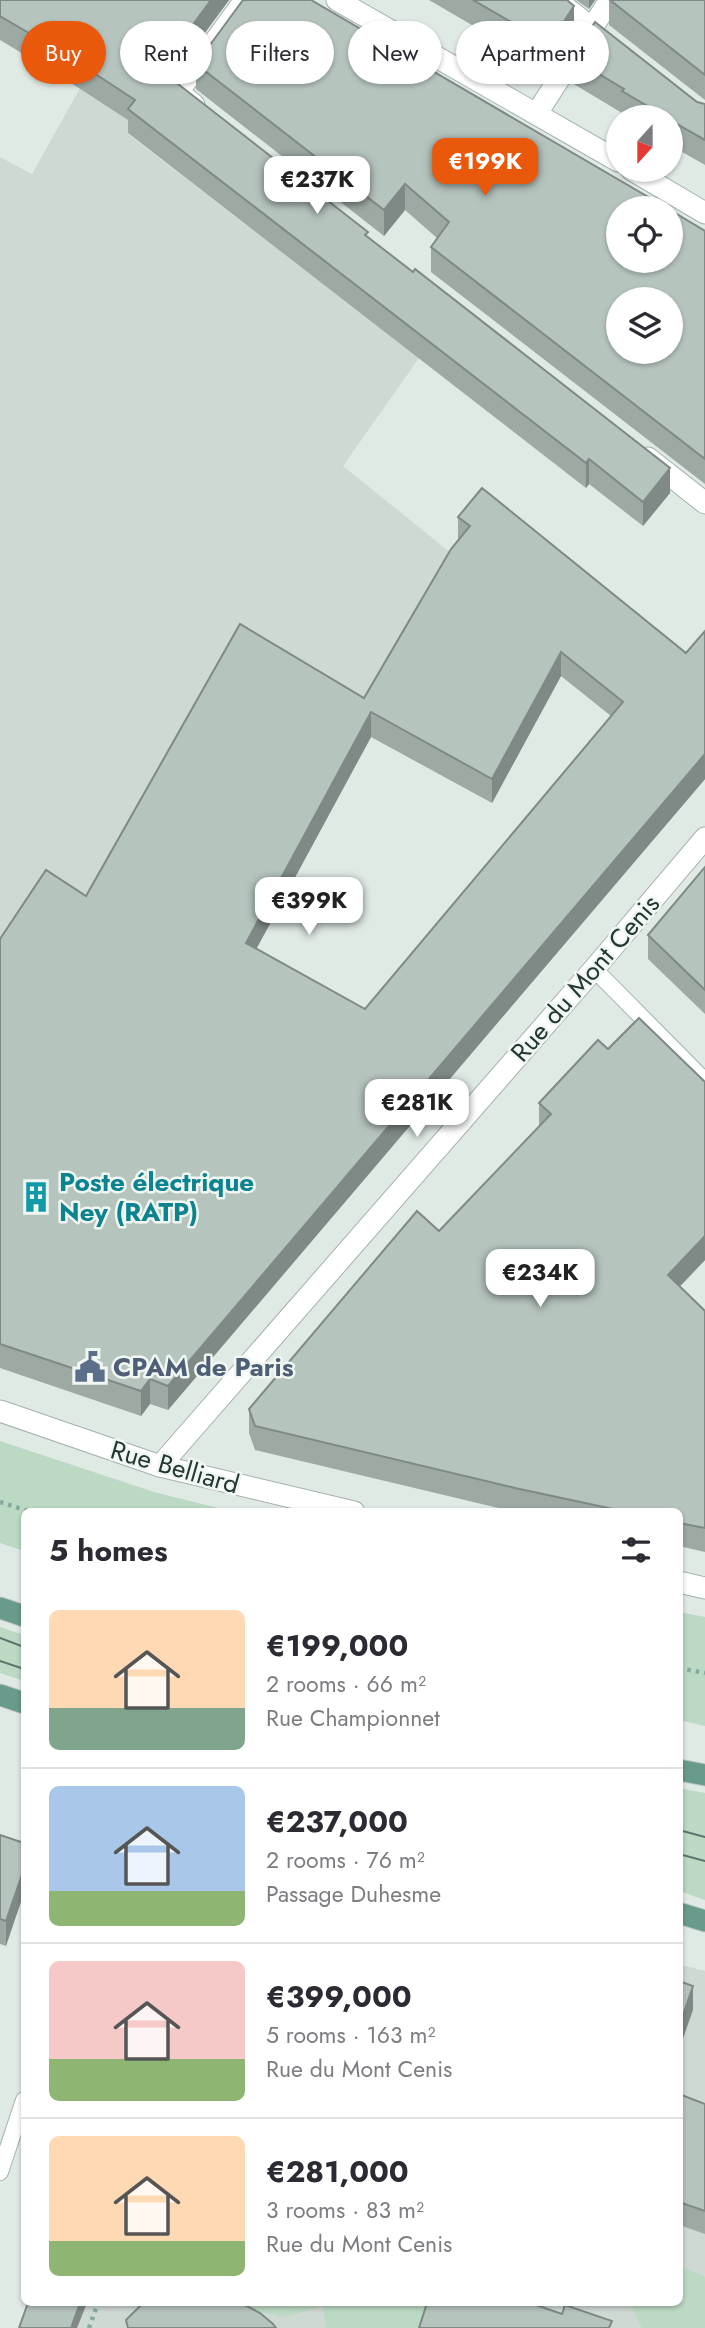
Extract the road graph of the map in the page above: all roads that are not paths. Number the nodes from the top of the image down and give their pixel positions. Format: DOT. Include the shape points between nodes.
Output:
graph roads {
  1 [pos="245,0"];
  2 [pos="337,0"];
  3 [pos="556,0"];
  4 [pos="610,0"];
  5 [pos="584,21"];
  6 [pos="596,21"];
  7 [pos="609,41"];
  8 [pos="612,44"];
  9 [pos="556,84"];
  10 [pos="537,113"];
  11 [pos="211,118"];
  12 [pos="606,154"];
  13 [pos="652,182"];
  14 [pos="705,213"];
  15 [pos="628,443"];
  16 [pos="705,503"];
  17 [pos="705,838"];
  18 [pos="594,969"];
  19 [pos="705,1081"];
  20 [pos="0,1411"];
  21 [pos="160,1466"];
  22 [pos="337,1508"];
  23 [pos="683,1583"];
  24 [pos="705,1588"];
  25 [pos="0,1608"];
  26 [pos="21,1615"];
  27 [pos="0,1695"];
  28 [pos="21,1702"];
  29 [pos="683,1771"];
  30 [pos="705,1775"];
  31 [pos="683,1914"];
  32 [pos="705,1922"];
  33 [pos="21,2109"];
  34 [pos="0,2172"];
  1 -- 11 [label="street" via="178,92"];
  2 -- 10 [label="street"];
  3 -- 5 [label="street"];
  4 -- 6 [label="street"];
  7 -- 8 [label="street"];
  9 -- 10 [label="street"];
  10 -- 12 [label="street"];
  13 -- 14 [label="street"];
  15 -- 16 [label="street"];
  17 -- 18 [label="street, Rue du Mont Cenis"];
  18 -- 19 [label="lane"];
  18 -- 21 [label="street, Rue du Mont Cenis"];
  20 -- 21 [label="street, Rue Belliard"];
  21 -- 22 [label="street, Rue Belliard"];
  23 -- 24 [label="street"];
  25 -- 26 [label="main road"];
  27 -- 28 [label="main road"];
  29 -- 30 [label="main road"];
  31 -- 32 [label="main road"];
  33 -- 34 [label="lane"];
}
